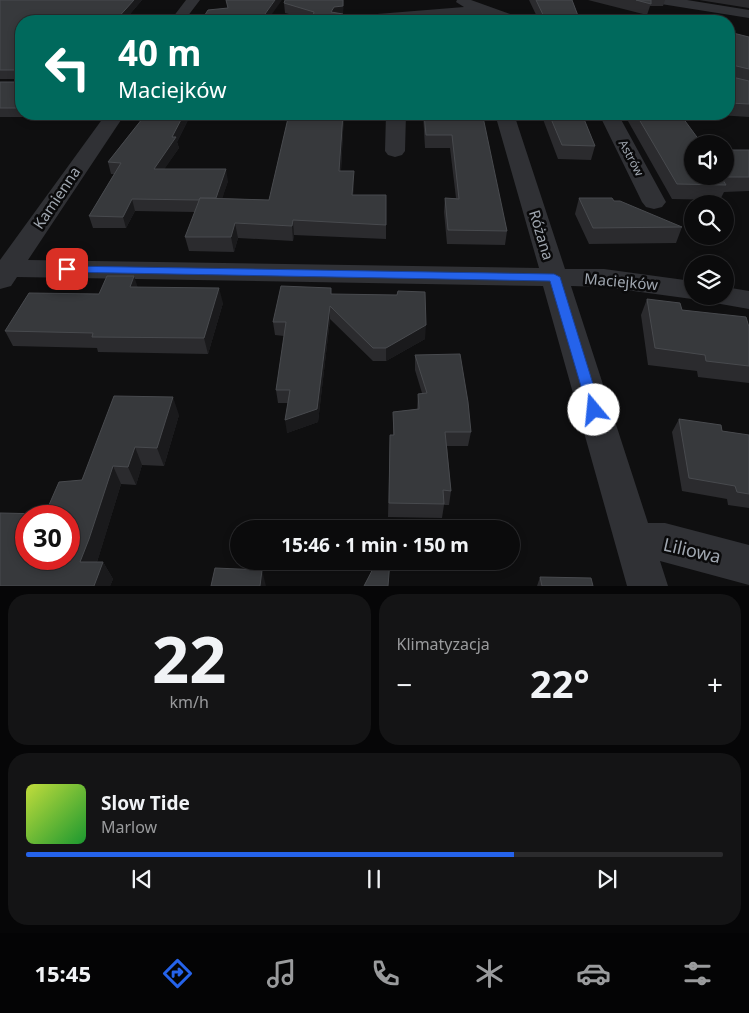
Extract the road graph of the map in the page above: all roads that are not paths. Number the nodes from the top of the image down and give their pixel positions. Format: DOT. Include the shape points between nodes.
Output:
graph roads {
  1 [pos="192,0"];
  2 [pos="457,0"];
  3 [pos="661,0"];
  4 [pos="480,10"];
  5 [pos="749,14"];
  6 [pos="181,15"];
  7 [pos="435,15"];
  8 [pos="496,15"];
  9 [pos="111,120"];
  10 [pos="396,120"];
  11 [pos="506,120"];
  12 [pos="611,120"];
  13 [pos="395,151"];
  14 [pos="654,202"];
  15 [pos="3,273"];
  16 [pos="554,277"];
  17 [pos="684,289"];
  18 [pos="734,298"];
  19 [pos="749,300"];
  20 [pos="635,542"];
  21 [pos="749,565"];
  22 [pos="648,586"];
  1 -- 6 [label="street"];
  2 -- 4 [label="street"];
  3 -- 5 [label="street"];
  4 -- 7 [label="street"];
  4 -- 8 [label="street"];
  9 -- 15 [label="street, Kamienna"];
  10 -- 13 [label="street"];
  11 -- 16 [label="street, Różana"];
  12 -- 14 [label="street, Astrów"];
  15 -- 16 [label="street, Maciejków"];
  16 -- 17 [label="street, Maciejków" via="604,278"];
  16 -- 20 [label="street, Różana"];
  18 -- 19 [label="street"];
  20 -- 21 [label="street, Liliowa" via="665,542"];
  20 -- 22 [label="street, Różana"];
}
